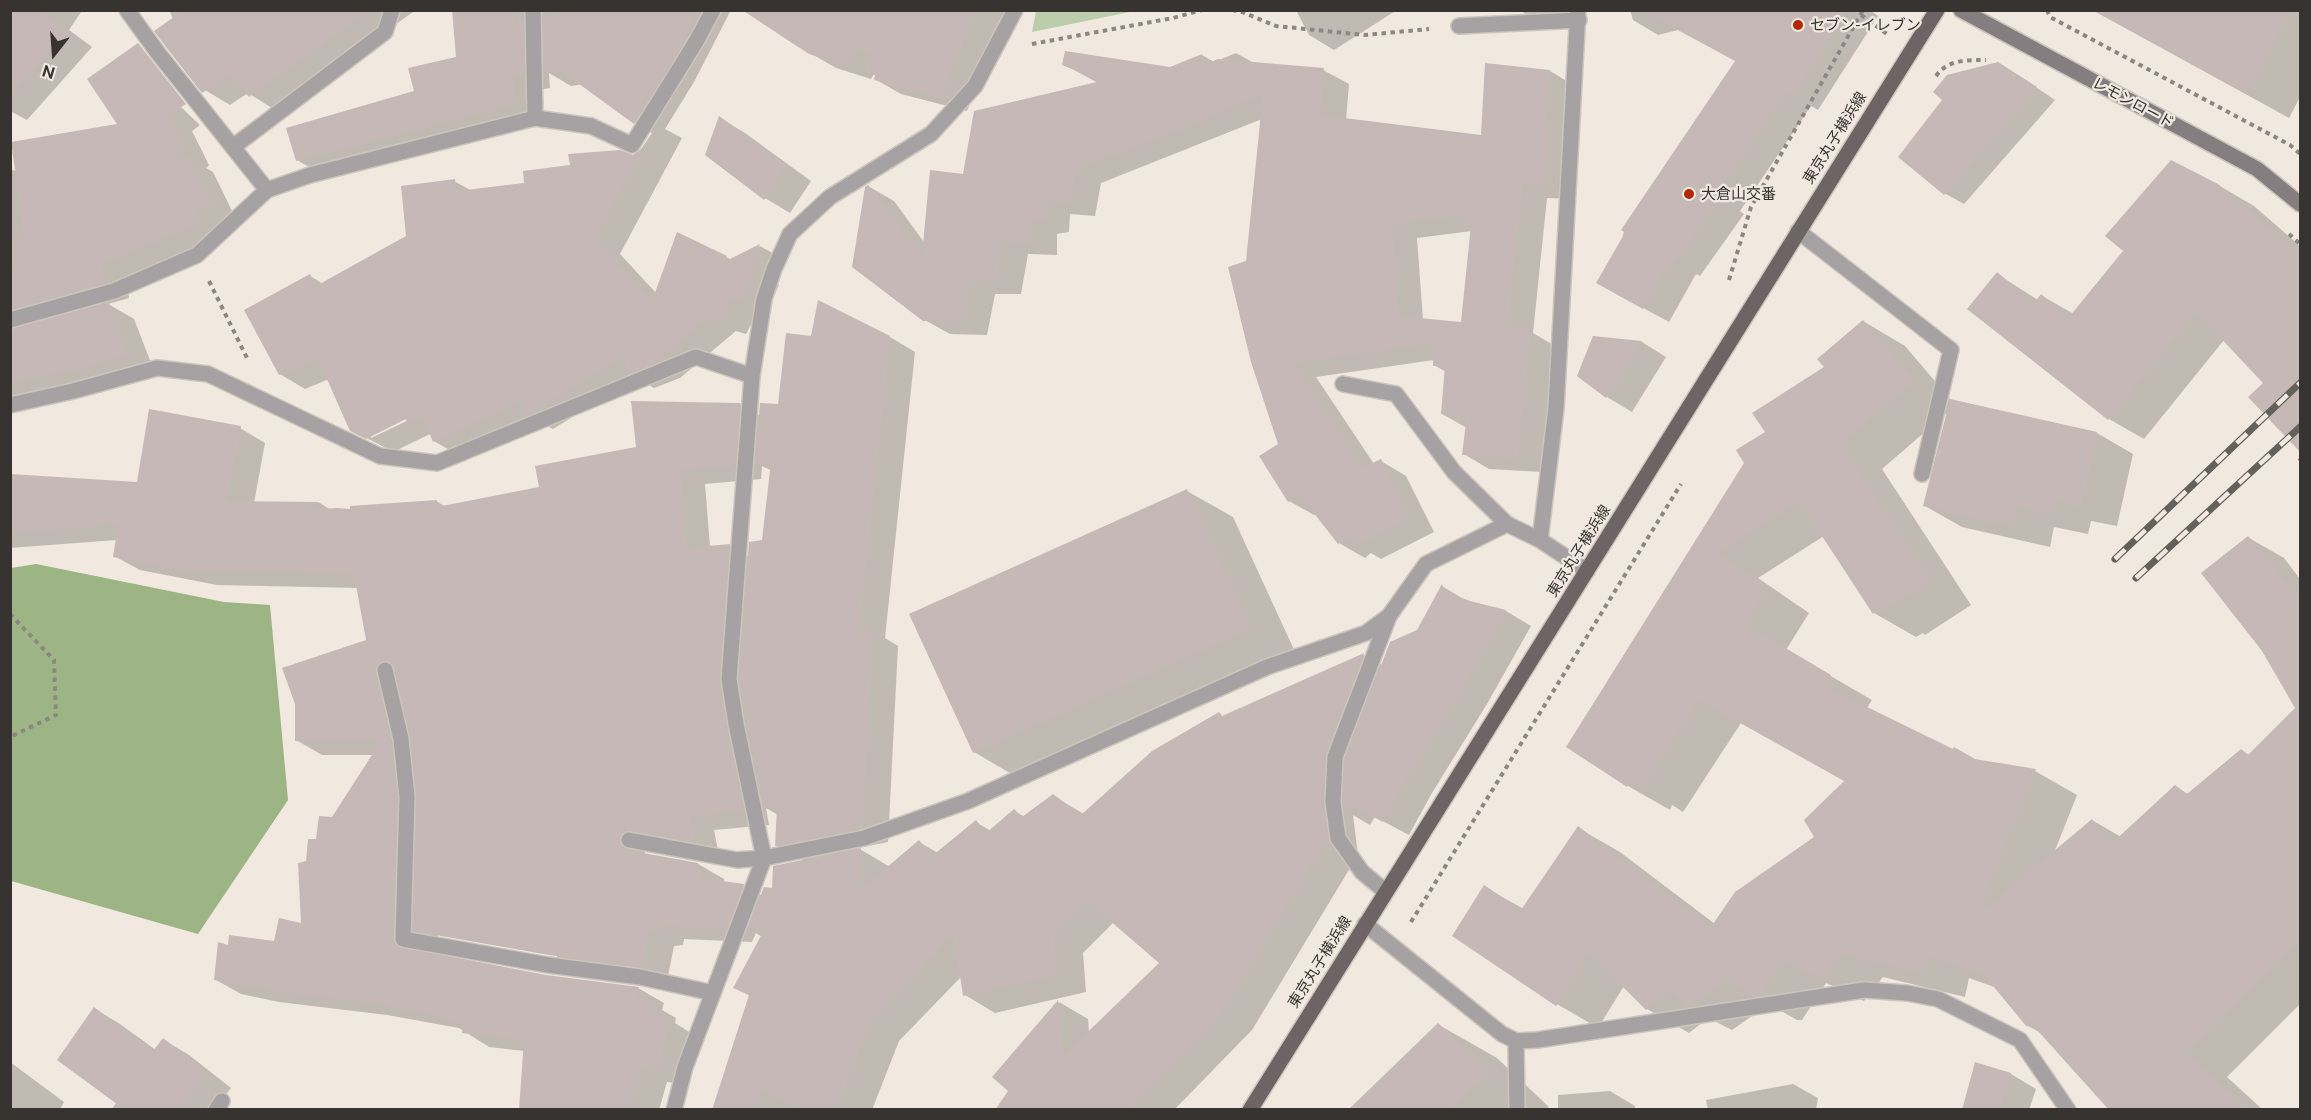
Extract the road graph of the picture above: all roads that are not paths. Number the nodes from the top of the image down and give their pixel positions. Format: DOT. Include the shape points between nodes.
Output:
graph roads {
  1 [pos="127,10"];
  2 [pos="392,10"];
  3 [pos="533,10"];
  4 [pos="713,10"];
  5 [pos="1015,10"];
  6 [pos="1937,10"];
  7 [pos="1961,10"];
  8 [pos="1578,15"];
  9 [pos="1460,26"];
  10 [pos="535,118"];
  11 [pos="233,147"];
  12 [pos="267,190"];
  13 [pos="2301,204"];
  14 [pos="1798,231"];
  15 [pos="10,320"];
  16 [pos="752,376"];
  17 [pos="1343,384"];
  18 [pos="10,405"];
  19 [pos="1922,474"];
  20 [pos="1507,524"];
  21 [pos="1540,540"];
  22 [pos="1587,572"];
  23 [pos="1389,616"];
  24 [pos="386,670"];
  25 [pos="629,840"];
  26 [pos="764,858"];
  27 [pos="1386,892"];
  28 [pos="1365,924"];
  29 [pos="713,993"];
  30 [pos="1516,1041"];
  31 [pos="674,1110"];
  32 [pos="1250,1110"];
  33 [pos="1517,1110"];
  34 [pos="2068,1110"];
  1 -- 11 [label="street"];
  2 -- 11 [label="street" via="386,32"];
  3 -- 10 [label="street"];
  4 -- 10 [label="street" via="632,145 591,126"];
  5 -- 16 [label="street" via="975,86 931,134 830,197 790,234 764,299"];
  6 -- 14 [label="main road, 東京丸子横浜線"];
  7 -- 13 [label="street, レモンロード" via="2257,169"];
  8 -- 9 [label="street"];
  8 -- 21 [label="street" via="1556,408"];
  10 -- 12 [label="street" via="310,175"];
  11 -- 12 [label="street"];
  12 -- 15 [label="street" via="196,255 114,291"];
  14 -- 19 [label="street" via="1951,350"];
  14 -- 22 [label="main road, 東京丸子横浜線"];
  16 -- 18 [label="street" via="696,357 437,463 380,456 208,374 157,368"];
  16 -- 26 [label="street" via="729,679"];
  17 -- 20 [label="street" via="1396,393 1454,472"];
  20 -- 21 [label="street"];
  20 -- 23 [label="street" via="1426,564"];
  21 -- 22 [label="street"];
  22 -- 27 [label="main road, 東京丸子横浜線"];
  23 -- 26 [label="street" via="1366,633 1267,667 968,801 864,838"];
  23 -- 27 [label="street" via="1335,757 1333,802 1338,838 1362,872"];
  24 -- 29 [label="street" via="401,739 406,797 403,939 640,977"];
  25 -- 26 [label="street" via="737,860"];
  26 -- 29 [label="street"];
  27 -- 28 [label="main road, 東京丸子横浜線"];
  28 -- 30 [label="street" via="1502,1034"];
  28 -- 32 [label="main road, 東京丸子横浜線"];
  29 -- 31 [label="street" via="685,1067"];
  30 -- 33 [label="street"];
  30 -- 34 [label="street" via="1864,990 1907,993 1938,999 2020,1040"];
}
